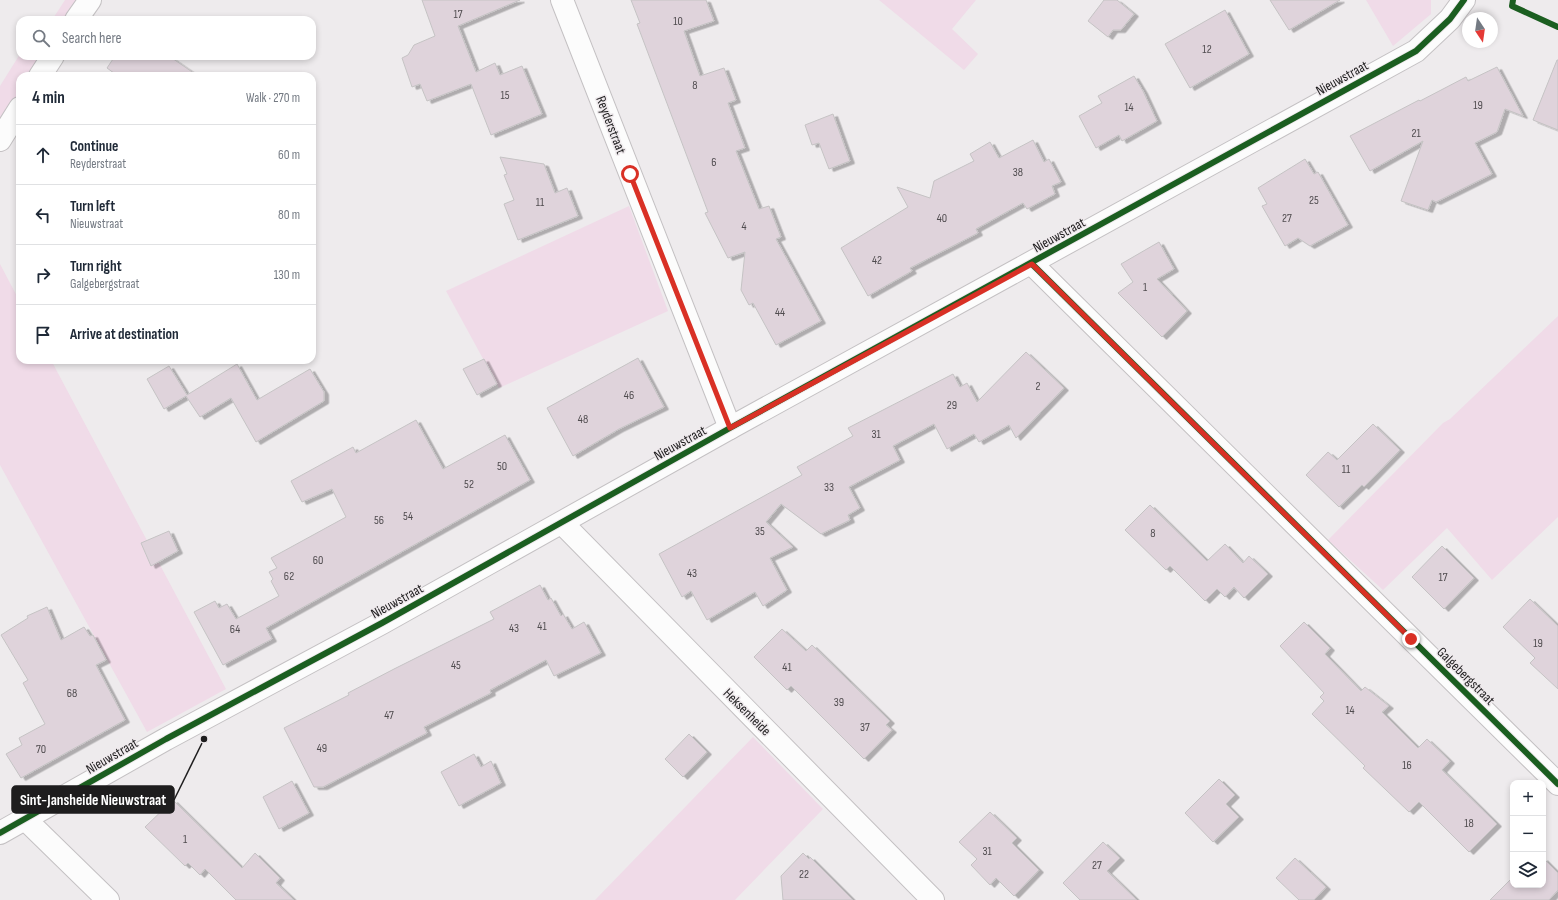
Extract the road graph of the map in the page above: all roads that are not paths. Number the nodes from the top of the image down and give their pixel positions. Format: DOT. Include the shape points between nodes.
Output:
graph roads {
  1 [pos="90,0"];
  2 [pos="562,0"];
  3 [pos="1464,0"];
  4 [pos="79,16"];
  5 [pos="50,60"];
  6 [pos="43,72"];
  7 [pos="16,114"];
  8 [pos="0,140"];
  9 [pos="1032,264"];
  10 [pos="730,428"];
  11 [pos="562,523"];
  12 [pos="1558,784"];
  13 [pos="25,819"];
  14 [pos="0,833"];
  15 [pos="108,900"];
  16 [pos="933,900"];
  1 -- 4 [label="street"];
  2 -- 10 [label="street, Reyderstraat"];
  3 -- 9 [label="street, Nieuwstraat" via="1450,20 1416,51"];
  5 -- 6 [label="street"];
  7 -- 8 [label="street"];
  9 -- 10 [label="street, Nieuwstraat"];
  9 -- 12 [label="street, Galgebergstraat"];
  10 -- 11 [label="street, Nieuwstraat"];
  11 -- 13 [label="street, Nieuwstraat"];
  11 -- 16 [label="street, Heksenheide"];
  13 -- 14 [label="street, Nieuwstraat"];
  13 -- 15 [label="street"];
}
